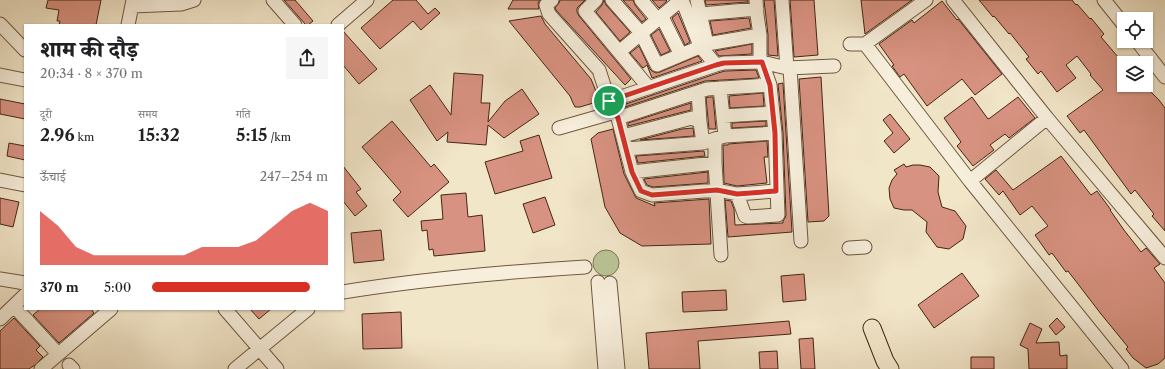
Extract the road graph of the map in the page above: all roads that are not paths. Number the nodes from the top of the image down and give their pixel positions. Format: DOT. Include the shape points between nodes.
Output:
graph roads {
  1 [pos="194,0"];
  2 [pos="273,0"];
  3 [pos="367,0"];
  4 [pos="552,0"];
  5 [pos="596,0"];
  6 [pos="612,0"];
  7 [pos="641,0"];
  8 [pos="697,0"];
  9 [pos="782,0"];
  10 [pos="926,0"];
  11 [pos="953,0"];
  12 [pos="1104,0"];
  13 [pos="678,1"];
  14 [pos="132,3"];
  15 [pos="756,5"];
  16 [pos="701,14"];
  17 [pos="1117,16"];
  18 [pos="660,19"];
  19 [pos="0,24"];
  20 [pos="128,24"];
  21 [pos="294,24"];
  22 [pos="339,24"];
  23 [pos="641,33"];
  24 [pos="760,35"];
  25 [pos="850,44"];
  26 [pos="865,44"];
  27 [pos="704,45"];
  28 [pos="1142,48"];
  29 [pos="24,49"];
  30 [pos="619,52"];
  31 [pos="681,55"];
  32 [pos="762,62"];
  33 [pos="716,65"];
  34 [pos="834,66"];
  35 [pos="789,68"];
  36 [pos="0,75"];
  37 [pos="1165,77"];
  38 [pos="24,80"];
  39 [pos="770,85"];
  40 [pos="649,88"];
  41 [pos="720,88"];
  42 [pos="698,92"];
  43 [pos="614,111"];
  44 [pos="773,113"];
  45 [pos="723,116"];
  46 [pos="1047,118"];
  47 [pos="700,122"];
  48 [pos="559,128"];
  49 [pos="775,133"];
  50 [pos="623,136"];
  51 [pos="714,139"];
  52 [pos="626,149"];
  53 [pos="715,163"];
  54 [pos="632,172"];
  55 [pos="0,180"];
  56 [pos="970,181"];
  57 [pos="24,185"];
  58 [pos="717,190"];
  59 [pos="776,191"];
  60 [pos="737,194"];
  61 [pos="800,241"];
  62 [pos="865,247"];
  63 [pos="849,248"];
  64 [pos="721,255"];
  65 [pos="1165,258"];
  66 [pos="585,267"];
  67 [pos="0,279"];
  68 [pos="24,283"];
  69 [pos="344,292"];
  70 [pos="24,296"];
  71 [pos="14,306"];
  72 [pos="226,310"];
  73 [pos="307,310"];
  74 [pos="104,311"];
  75 [pos="0,319"];
  76 [pos="872,328"];
  77 [pos="260,349"];
  78 [pos="58,354"];
  79 [pos="41,369"];
  80 [pos="235,369"];
  81 [pos="277,369"];
  82 [pos="605,369"];
  83 [pos="618,369"];
  84 [pos="890,369"];
  85 [pos="1122,369"];
  1 -- 14 [label="street" via="181,4"];
  2 -- 21 [label="street"];
  3 -- 22 [label="street"];
  4 -- 43 [label="street" via="546,5 549,14 599,70"];
  5 -- 30 [label="street" via="585,11"];
  6 -- 23 [label="street"];
  7 -- 18 [label="street"];
  8 -- 16 [label="street"];
  9 -- 35 [label="street"];
  10 -- 26 [label="street"];
  11 -- 46 [label="street"];
  12 -- 17 [label="street"];
  13 -- 18 [label="street"];
  13 -- 27 [label="street"];
  14 -- 20 [label="street"];
  15 -- 16 [label="street"];
  15 -- 24 [label="street"];
  16 -- 27 [label="street"];
  18 -- 23 [label="street"];
  18 -- 31 [label="street"];
  19 -- 29 [label="street"];
  23 -- 30 [label="street"];
  23 -- 31 [label="street" via="657,65"];
  24 -- 27 [label="street"];
  24 -- 32 [label="street"];
  25 -- 26 [label="street"];
  26 -- 56 [label="street"];
  27 -- 31 [label="street"];
  27 -- 33 [label="street"];
  28 -- 37 [label="street"];
  30 -- 40 [label="street"];
  32 -- 33 [label="street"];
  32 -- 35 [label="street"];
  32 -- 39 [label="street"];
  33 -- 40 [label="street"];
  34 -- 35 [label="street"];
  35 -- 61 [label="street"];
  36 -- 38 [label="street"];
  39 -- 41 [label="street"];
  39 -- 44 [label="street"];
  40 -- 43 [label="street"];
  41 -- 42 [label="street"];
  41 -- 45 [label="street"];
  42 -- 43 [label="street"];
  42 -- 47 [label="street"];
  43 -- 48 [label="street"];
  43 -- 50 [label="street"];
  44 -- 45 [label="street"];
  44 -- 49 [label="street"];
  45 -- 51 [label="street"];
  46 -- 56 [label="street"];
  46 -- 65 [label="street"];
  47 -- 50 [label="street" via="692,118"];
  47 -- 51 [label="street"];
  49 -- 51 [label="street"];
  49 -- 59 [label="street"];
  50 -- 52 [label="street"];
  51 -- 52 [label="street"];
  51 -- 53 [label="street"];
  52 -- 54 [label="street"];
  53 -- 54 [label="street"];
  53 -- 58 [label="street"];
  54 -- 58 [label="street" via="641,191 652,195"];
  55 -- 57 [label="street"];
  56 -- 85 [label="street"];
  58 -- 60 [label="street"];
  58 -- 64 [label="street"];
  59 -- 60 [label="street"];
  59 -- 60 [label="street" via="778,215 745,216"];
  62 -- 63 [label="street"];
  66 -- 69 [label="street" via="450,278"];
  67 -- 68 [label="street"];
  70 -- 71 [label="street"];
  71 -- 75 [label="street"];
  71 -- 78 [label="street"];
  72 -- 77 [label="street"];
  73 -- 77 [label="street"];
  74 -- 78 [label="street"];
  76 -- 84 [label="main road"];
  77 -- 80 [label="street"];
  77 -- 81 [label="street"];
  78 -- 79 [label="street"];
  82 -- 83 [label="street" via="604,282"];
}
